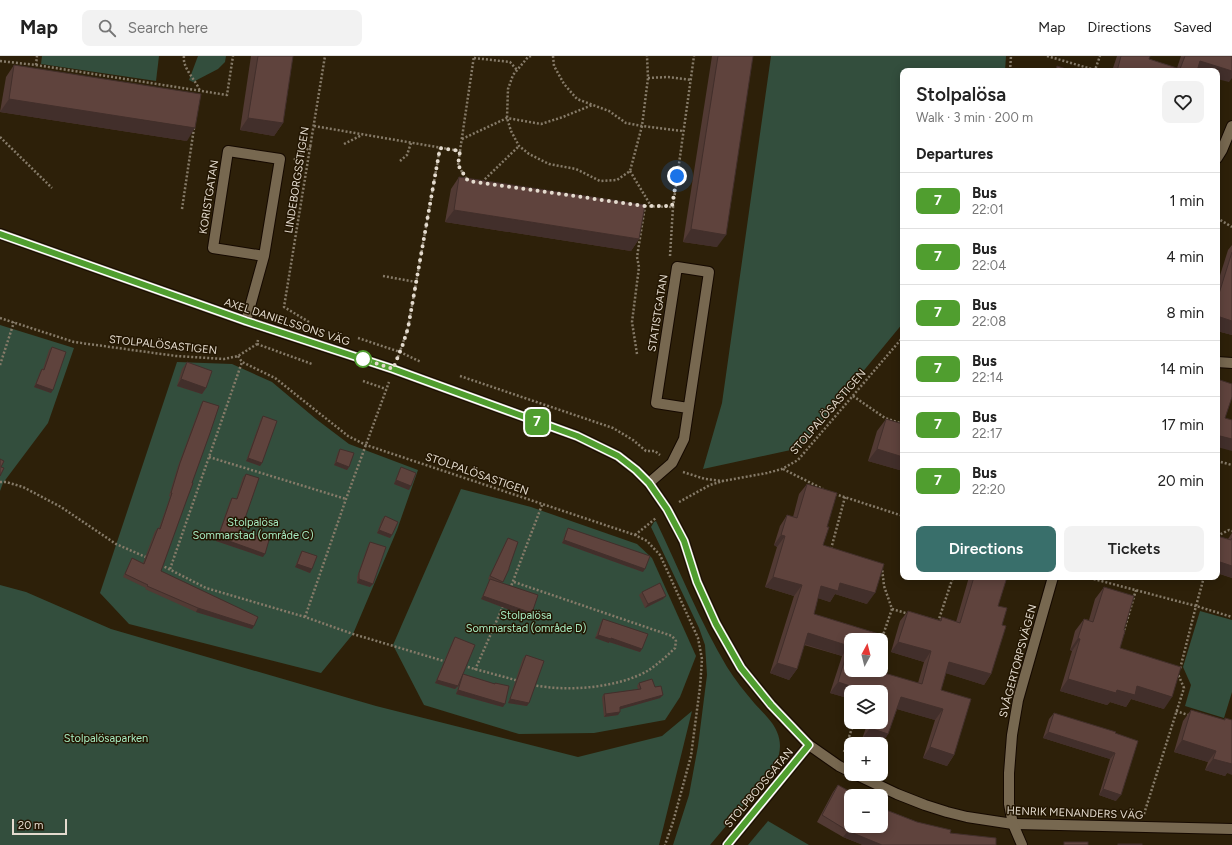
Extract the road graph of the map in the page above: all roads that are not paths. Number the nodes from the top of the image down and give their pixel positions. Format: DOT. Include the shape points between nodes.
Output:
graph roads {
  1 [pos="1232,126"];
  2 [pos="1220,152"];
  3 [pos="0,234"];
  4 [pos="264,256"];
  5 [pos="246,321"];
  6 [pos="1220,362"];
  7 [pos="1232,363"];
  8 [pos="688,408"];
  9 [pos="649,483"];
  10 [pos="1052,580"];
  11 [pos="809,745"];
  12 [pos="844,768"];
  13 [pos="869,781"];
  14 [pos="1013,824"];
  15 [pos="1232,829"];
  16 [pos="727,845"];
  17 [pos="1022,845"];
  1 -- 2 [label="street"];
  3 -- 5 [label="street, AXEL DANIELSSONS VÄG"];
  4 -- 4 [label="street, KORISTGATAN" via="280,159 228,151 213,248"];
  4 -- 5 [label="street, KORISTGATAN"];
  5 -- 9 [label="street, AXEL DANIELSSONS VÄG" via="393,369 577,436 618,456"];
  6 -- 7 [label="street"];
  8 -- 8 [label="street, STATISTGATAN" via="709,272 677,267 656,403"];
  8 -- 9 [label="street, STATISTGATAN" via="684,439 680,448 672,463"];
  9 -- 11 [label="street, AXEL DANIELSSONS VÄG" via="684,541 697,582 716,624 741,668 771,705"];
  10 -- 14 [label="street, SVÅGERTORPSVÄGEN" via="1018,700 1012,735 1009,804"];
  11 -- 12 [label="street"];
  11 -- 16 [label="street, STOLPBODSGATAN"];
  13 -- 14 [label="street, HENRIK MENANDERS VÄG" via="947,812"];
  14 -- 15 [label="street, HENRIK MENANDERS VÄG"];
  14 -- 17 [label="street, SVÅGERTORPSVÄGEN"];
}
